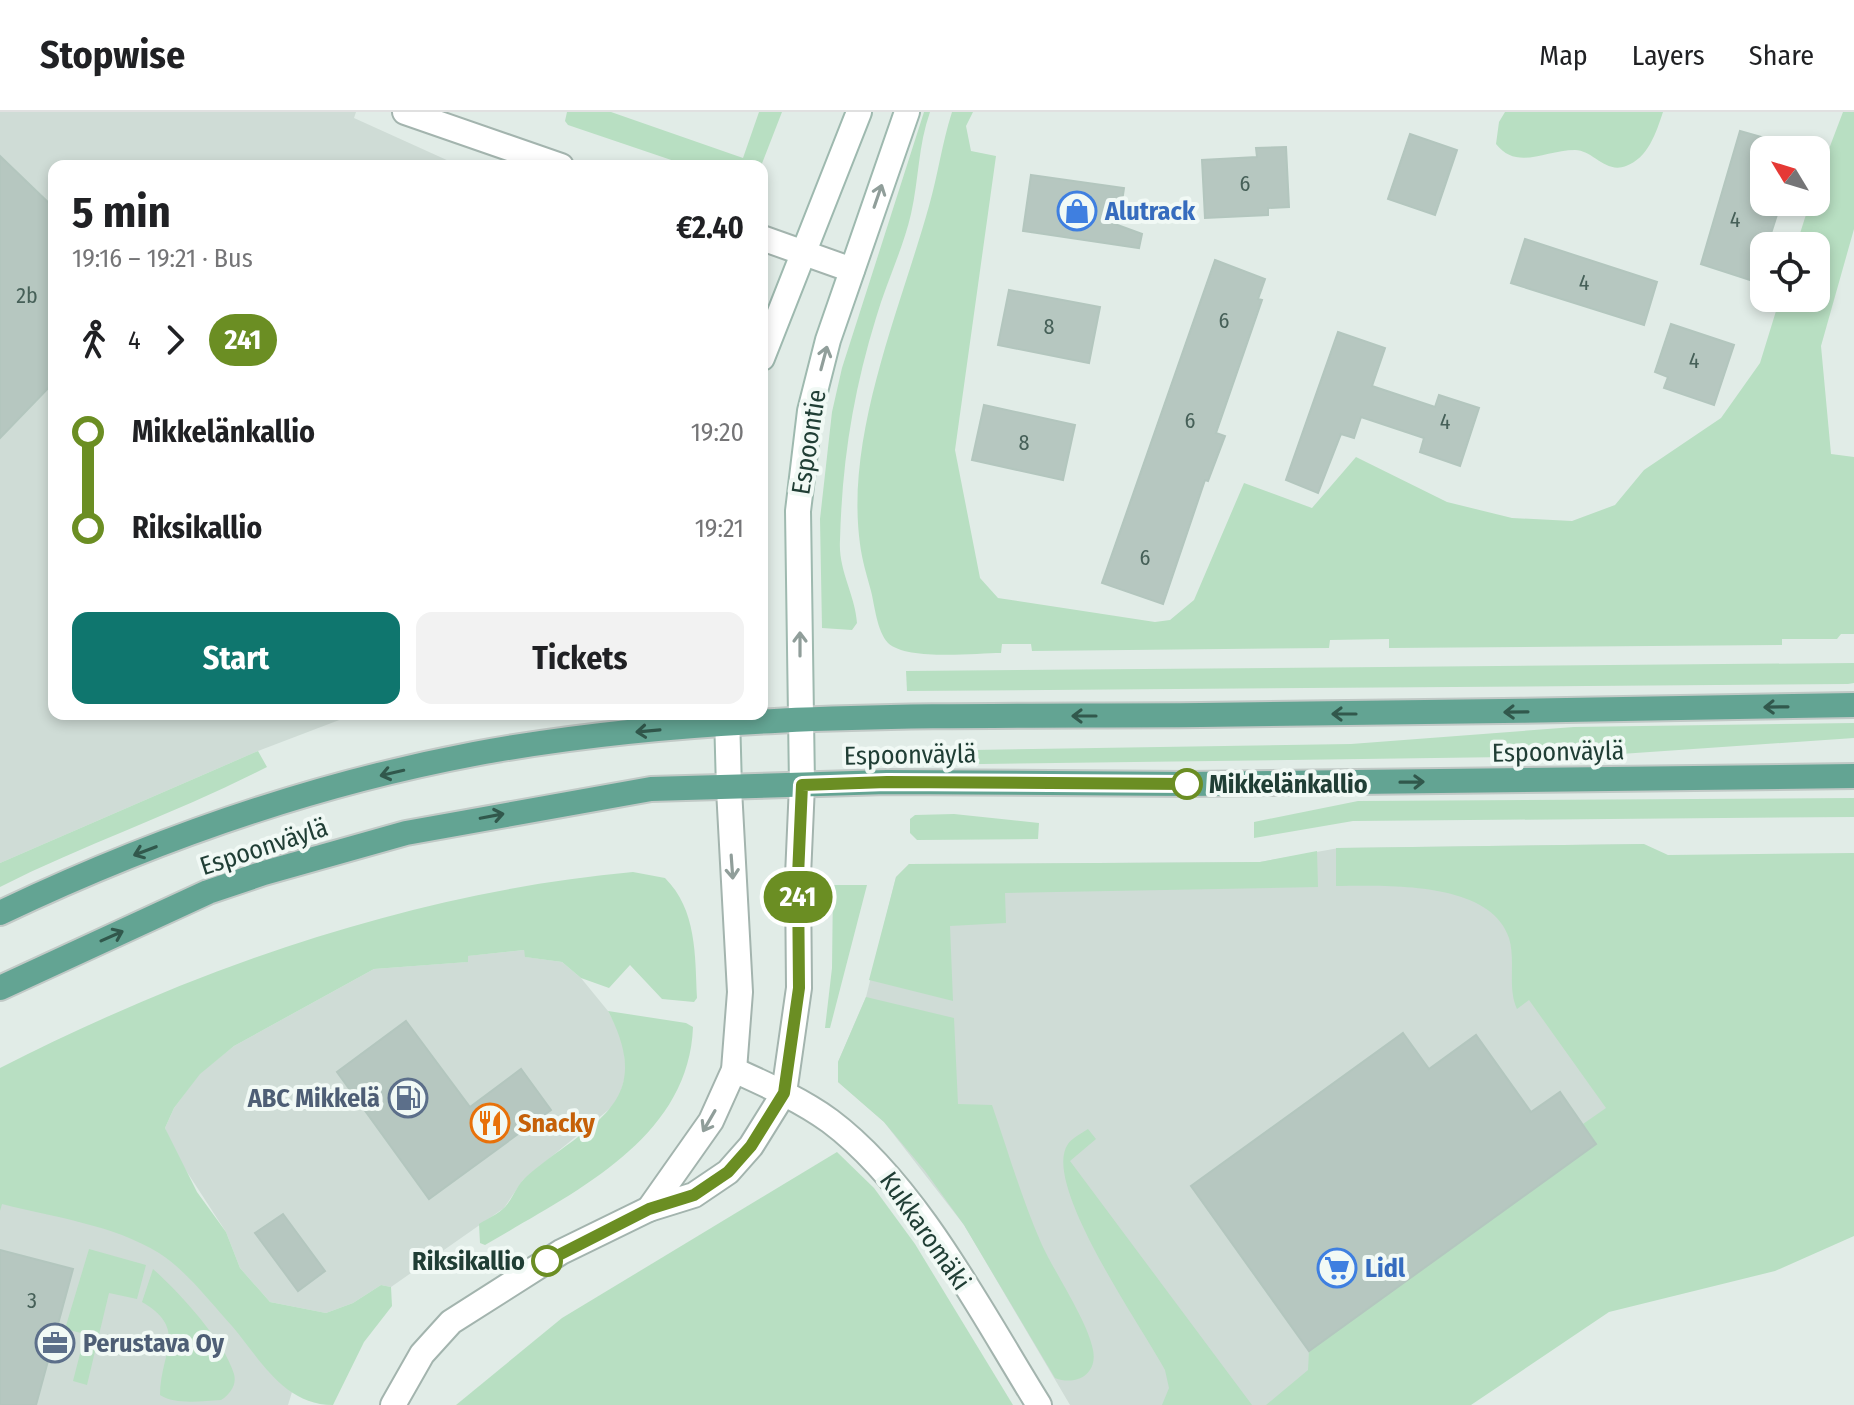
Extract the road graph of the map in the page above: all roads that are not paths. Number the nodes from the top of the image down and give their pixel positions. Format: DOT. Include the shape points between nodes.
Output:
graph roads {
  1 [pos="405,112"];
  2 [pos="859,112"];
  3 [pos="907,112"];
  4 [pos="544,160"];
  5 [pos="768,240"];
  6 [pos="802,252"];
  7 [pos="852,270"];
  8 [pos="768,342"];
  9 [pos="1854,705"];
  10 [pos="727,720"];
  11 [pos="798,722"];
  12 [pos="1854,776"];
  13 [pos="802,785"];
  14 [pos="729,789"];
  15 [pos="0,913"];
  16 [pos="0,988"];
  17 [pos="734,1070"];
  18 [pos="784,1093"];
  19 [pos="649,1209"];
  20 [pos="393,1405"];
  21 [pos="1039,1405"];
  1 -- 4 [label="street"];
  2 -- 6 [label="street"];
  7 -- 3 [label="street, Espoontie, one-way"];
  5 -- 6 [label="street"];
  6 -- 7 [label="street"];
  6 -- 8 [label="street"];
  11 -- 7 [label="street, Espoontie, one-way" via="798,511 803,463 810,411"];
  9 -- 11 [label="main road, Espoonväylä, one-way"];
  10 -- 11 [label="main road, Espoonväylä"];
  10 -- 14 [label="street"];
  10 -- 15 [label="main road, Espoonväylä, one-way" via="475,754 310,792 65,882"];
  11 -- 13 [label="street, Espoontie"];
  13 -- 12 [label="main road, Espoonväylä, one-way"];
  13 -- 14 [label="main road, Espoonväylä"];
  13 -- 18 [label="street" via="799,988"];
  16 -- 14 [label="main road, Espoonväylä, one-way" via="208,892 406,833 651,789"];
  14 -- 17 [label="street, one-way" via="740,992"];
  17 -- 18 [label="street, Kukkaromäki"];
  17 -- 19 [label="street, one-way" via="711,1121"];
  18 -- 19 [label="street" via="728,1172 694,1195"];
  18 -- 21 [label="street, Kukkaromäki" via="831,1122 889,1175"];
  19 -- 20 [label="street" via="561,1252 451,1322 422,1354"];
}
